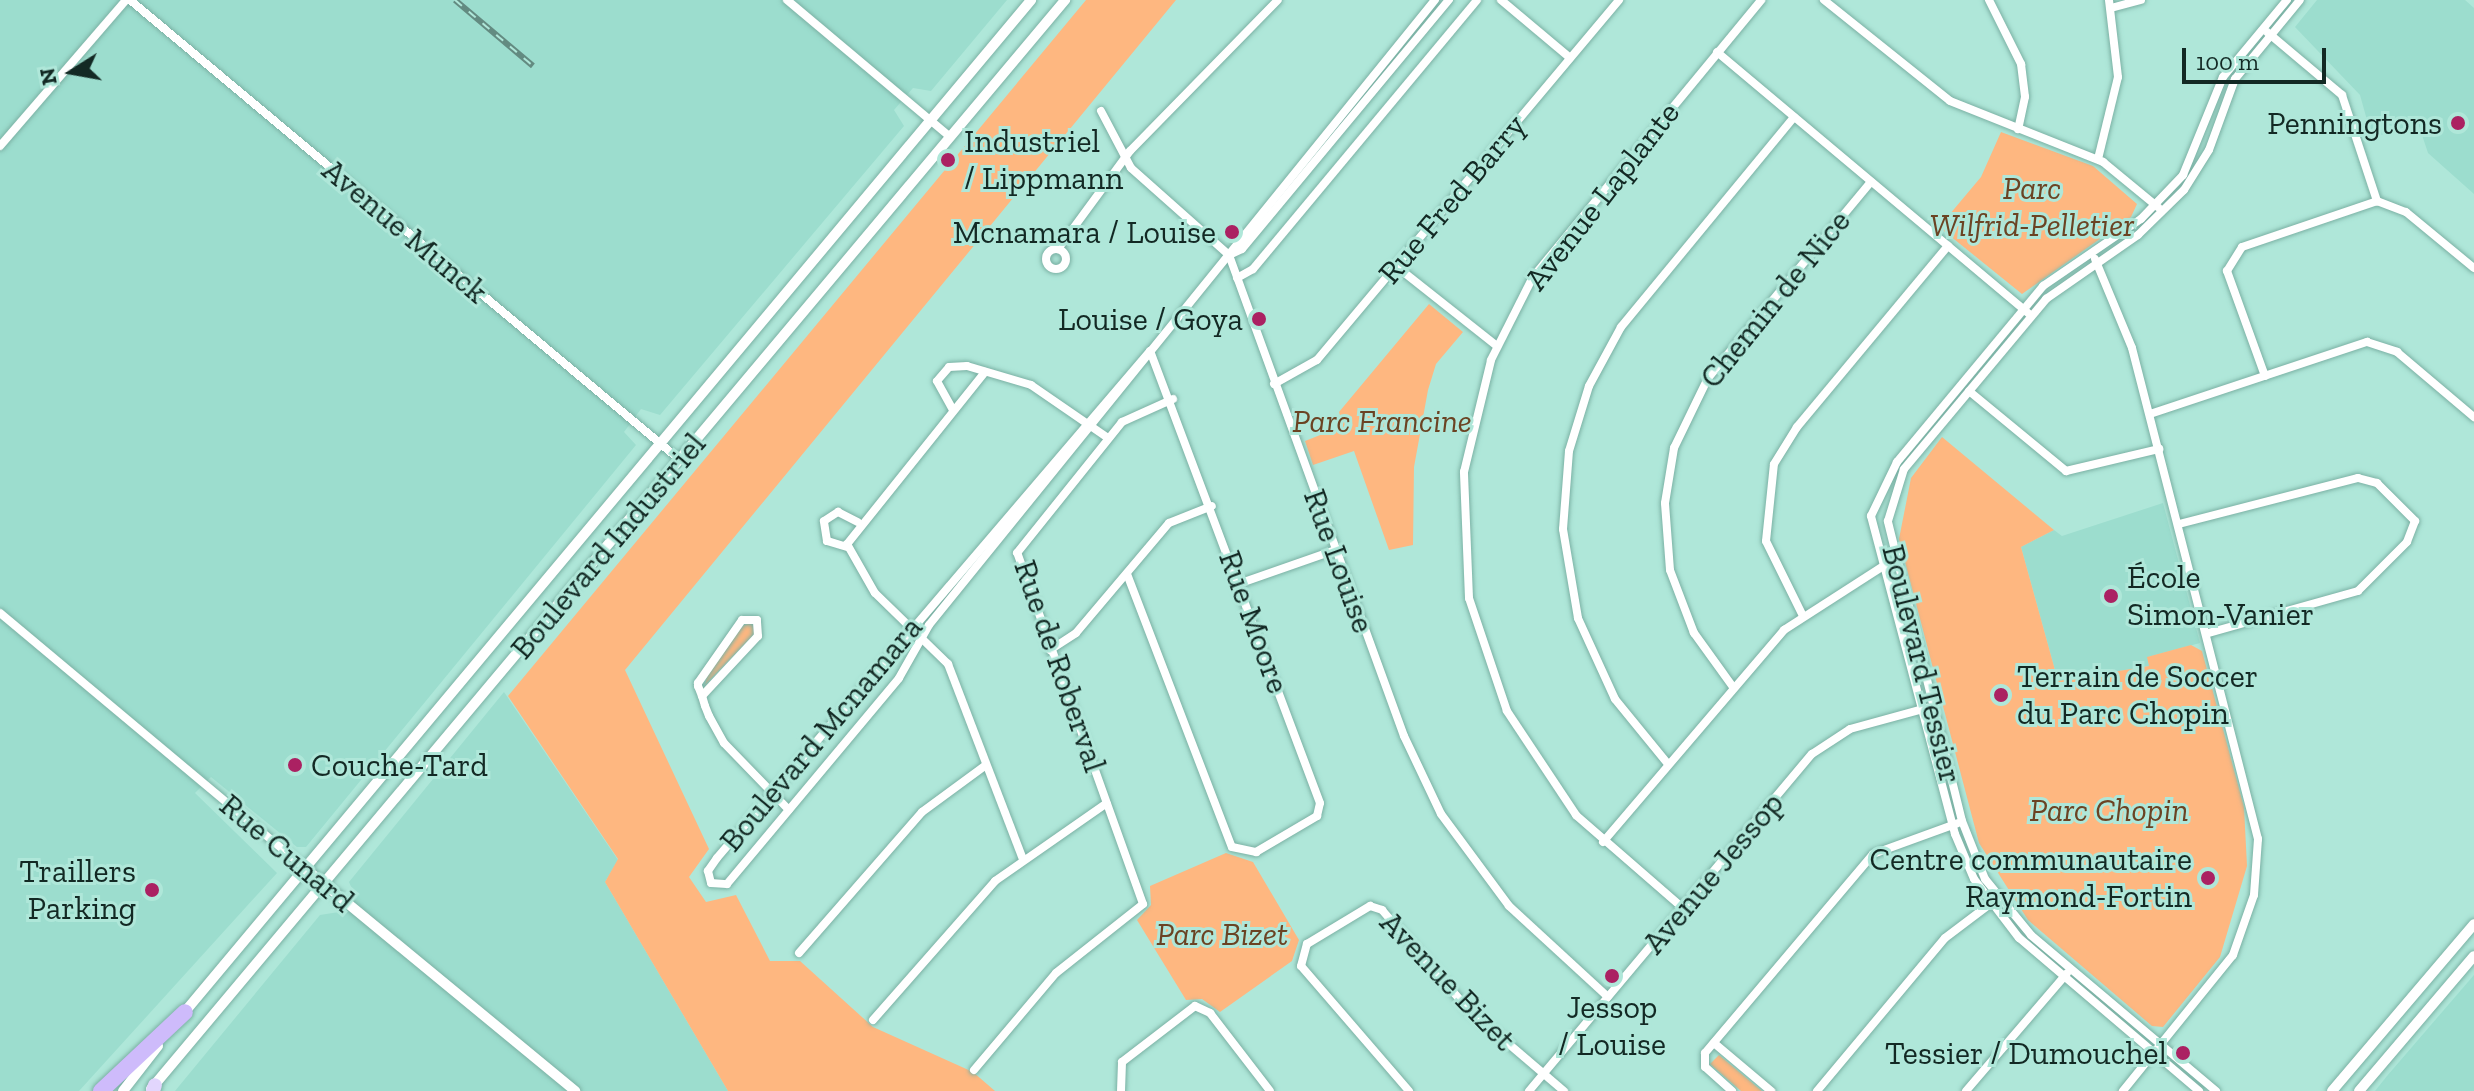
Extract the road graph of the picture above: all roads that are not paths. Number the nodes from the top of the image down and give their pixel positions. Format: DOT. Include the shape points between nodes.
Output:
graph roads {
  1 [pos="128,0"];
  2 [pos="787,0"];
  3 [pos="1031,0"];
  4 [pos="1065,0"];
  5 [pos="1278,0"];
  6 [pos="1435,0"];
  7 [pos="1449,0"];
  8 [pos="1477,0"];
  9 [pos="1501,0"];
  10 [pos="1619,0"];
  11 [pos="1761,0"];
  12 [pos="1824,0"];
  13 [pos="1989,0"];
  14 [pos="2141,0"];
  15 [pos="2287,0"];
  16 [pos="2300,0"];
  17 [pos="2110,4"];
  18 [pos="2267,32"];
  19 [pos="1717,52"];
  20 [pos="1570,58"];
  21 [pos="1101,111"];
  22 [pos="1794,117"];
  23 [pos="931,120"];
  24 [pos="2018,129"];
  25 [pos="950,137"];
  26 [pos="0,146"];
  27 [pos="2098,159"];
  28 [pos="1124,161"];
  29 [pos="1871,182"];
  30 [pos="2377,201"];
  31 [pos="2160,209"];
  32 [pos="1948,246"];
  33 [pos="1058,249"];
  34 [pos="1229,255"];
  35 [pos="2093,257"];
  36 [pos="1396,266"];
  37 [pos="2474,268"];
  38 [pos="1237,278"];
  39 [pos="2028,312"];
  40 [pos="1497,346"];
  41 [pos="1150,351"];
  42 [pos="985,372"];
  43 [pos="2265,376"];
  44 [pos="1274,384"];
  45 [pos="1969,391"];
  46 [pos="1173,399"];
  47 [pos="953,410"];
  48 [pos="2150,414"];
  49 [pos="2474,417"];
  50 [pos="1085,419"];
  51 [pos="1094,426"];
  52 [pos="1108,438"];
  53 [pos="660,444"];
  54 [pos="2159,449"];
  55 [pos="680,460"];
  56 [pos="1212,506"];
  57 [pos="858,522"];
  58 [pos="2179,524"];
  59 [pos="847,547"];
  60 [pos="1335,550"];
  61 [pos="1893,563"];
  62 [pos="1882,566"];
  63 [pos="1127,574"];
  64 [pos="1241,583"];
  65 [pos="0,613"];
  66 [pos="1802,614"];
  67 [pos="910,628"];
  68 [pos="2209,633"];
  69 [pos="922,638"];
  70 [pos="1050,650"];
  71 [pos="1733,687"];
  72 [pos="702,696"];
  73 [pos="1927,708"];
  74 [pos="1668,764"];
  75 [pos="986,765"];
  76 [pos="771,794"];
  77 [pos="1107,803"];
  78 [pos="789,810"];
  79 [pos="1962,821"];
  80 [pos="1952,824"];
  81 [pos="1603,842"];
  82 [pos="1022,857"];
  83 [pos="306,869"];
  84 [pos="325,884"];
  85 [pos="1994,901"];
  86 [pos="1684,909"];
  87 [pos="2474,924"];
  88 [pos="799,953"];
  89 [pos="2474,956"];
  90 [pos="2070,969"];
  91 [pos="2064,977"];
  92 [pos="1608,997"];
  93 [pos="185,1012"];
  94 [pos="873,1020"];
  95 [pos="1714,1043"];
  96 [pos="2162,1045"];
  97 [pos="2154,1054"];
  98 [pos="974,1070"];
  99 [pos="1543,1074"];
  100 [pos="153,1089"];
  101 [pos="101,1091"];
  102 [pos="123,1091"];
  103 [pos="575,1091"];
  104 [pos="1121,1091"];
  105 [pos="1270,1091"];
  106 [pos="1409,1091"];
  107 [pos="1529,1091"];
  108 [pos="1564,1091"];
  109 [pos="1732,1091"];
  110 [pos="1771,1091"];
  111 [pos="1817,1091"];
  112 [pos="1966,1091"];
  113 [pos="2123,1091"];
  114 [pos="2199,1091"];
  115 [pos="2216,1091"];
  116 [pos="2332,1091"];
  117 [pos="2359,1091"];
  1 -- 26 [label="street"];
  1 -- 53 [label="street, Avenue Munck"];
  2 -- 23 [label="street"];
  3 -- 23 [label="street, Boulevard Industriel"];
  4 -- 25 [label="street, Boulevard Industriel"];
  5 -- 28 [label="street"];
  6 -- 34 [label="street, Boulevard Mcnamara"];
  7 -- 34 [label="street, Boulevard Mcnamara" via="1242,249"];
  8 -- 38 [label="street" via="1253,269"];
  9 -- 20 [label="street"];
  10 -- 20 [label="street, Rue Fred Barry"];
  11 -- 19 [label="street, Avenue Laplante"];
  12 -- 24 [label="street" via="1941,96"];
  13 -- 24 [label="street" via="2021,64 2025,97"];
  14 -- 17 [label="street"];
  15 -- 18 [label="street, Boulevard Tessier"];
  16 -- 18 [label="street, Boulevard Tessier"];
  17 -- 27 [label="street" via="2118,77"];
  18 -- 30 [label="street" via="2342,95"];
  18 -- 31 [label="street, Boulevard Tessier" via="2233,84 2205,159"];
  19 -- 22 [label="street"];
  19 -- 40 [label="street, Avenue Laplante" via="1544,261"];
  20 -- 36 [label="street, Rue Fred Barry"];
  21 -- 28 [label="street, Rue Louise"];
  22 -- 29 [label="street"];
  22 -- 74 [label="street" via="1615,336 1569,451 1563,529 1578,618 1615,699"];
  23 -- 25 [label="street"];
  23 -- 53 [label="street, Boulevard Industriel"];
  24 -- 27 [label="street"];
  25 -- 55 [label="street, Boulevard Industriel"];
  27 -- 31 [label="street"];
  28 -- 33 [label="street"];
  28 -- 34 [label="street, Rue Louise"];
  29 -- 32 [label="street"];
  29 -- 71 [label="street, Chemin de Nice" via="1708,378 1671,459 1664,514 1673,581 1694,633"];
  30 -- 37 [label="street" via="2406,212"];
  30 -- 43 [label="street" via="2247,245 2229,258 2228,276"];
  31 -- 35 [label="street, Boulevard Tessier"];
  32 -- 39 [label="street"];
  32 -- 66 [label="street" via="1791,434 1774,464 1766,541 1780,582"];
  34 -- 38 [label="street, Rue Louise"];
  34 -- 41 [label="street, Boulevard Mcnamara"];
  35 -- 39 [label="street, Boulevard Tessier"];
  35 -- 48 [label="street" via="2129,338"];
  36 -- 40 [label="street"];
  36 -- 44 [label="street, Rue Fred Barry" via="1317,360"];
  38 -- 44 [label="street, Rue Louise"];
  39 -- 45 [label="street, Boulevard Tessier"];
  39 -- 62 [label="street, Boulevard Tessier" via="1880,487 1871,522"];
  40 -- 81 [label="street, Avenue Laplante" via="1464,472 1464,553 1474,624 1521,739"];
  41 -- 46 [label="street, Rue Moore"];
  41 -- 50 [label="street, Boulevard Mcnamara"];
  41 -- 51 [label="street, Boulevard Mcnamara"];
  42 -- 47 [label="street"];
  42 -- 47 [label="street" via="959,365 942,372 937,389"];
  42 -- 50 [label="street" via="1031,385"];
  43 -- 48 [label="street"];
  43 -- 49 [label="street" via="2351,344 2377,344"];
  44 -- 60 [label="street, Rue Louise"];
  45 -- 54 [label="street" via="2066,471"];
  45 -- 61 [label="street, Boulevard Tessier" via="1900,478 1888,521"];
  46 -- 52 [label="street, Rue de Roberval" via="1137,410"];
  46 -- 56 [label="street, Rue Moore"];
  47 -- 57 [label="street"];
  48 -- 54 [label="street"];
  50 -- 51 [label="street"];
  50 -- 67 [label="street, Boulevard Mcnamara"];
  51 -- 52 [label="street"];
  51 -- 69 [label="street, Boulevard Mcnamara"];
  52 -- 70 [label="street, Rue de Roberval" via="1017,550"];
  53 -- 55 [label="street, Avenue Munck"];
  53 -- 83 [label="street, Boulevard Industriel"];
  54 -- 58 [label="street"];
  55 -- 84 [label="street, Boulevard Industriel"];
  56 -- 63 [label="street" via="1172,520"];
  56 -- 64 [label="street, Rue Moore"];
  57 -- 59 [label="street"];
  57 -- 59 [label="street" via="838,512 824,521 827,541"];
  58 -- 68 [label="street"];
  58 -- 68 [label="street" via="2358,478 2377,483 2415,521 2407,542 2358,591"];
  59 -- 67 [label="street" via="875,593"];
  60 -- 64 [label="street"];
  60 -- 92 [label="street, Rue Louise" via="1413,758 1446,823 1509,906"];
  61 -- 62 [label="street"];
  61 -- 73 [label="street, Boulevard Tessier"];
  62 -- 66 [label="street"];
  62 -- 73 [label="street, Boulevard Tessier"];
  63 -- 64 [label="street, Rue Moore" via="1227,838 1242,853 1259,850 1321,807"];
  63 -- 70 [label="street" via="1073,637"];
  65 -- 83 [label="street, Rue Cunard"];
  66 -- 71 [label="street"];
  67 -- 69 [label="street"];
  67 -- 76 [label="street, Boulevard Mcnamara"];
  68 -- 96 [label="street" via="2254,806 2256,880 2229,963"];
  69 -- 75 [label="street" via="950,669"];
  69 -- 78 [label="street, Boulevard Mcnamara" via="905,670"];
  70 -- 77 [label="street, Rue de Roberval"];
  71 -- 74 [label="street"];
  72 -- 72 [label="street" via="758,636 757,620 742,620 701,669"];
  72 -- 76 [label="street" via="724,743"];
  73 -- 79 [label="street, Boulevard Tessier"];
  73 -- 80 [label="street, Boulevard Tessier"];
  73 -- 86 [label="street, Avenue Jessop" via="1850,729 1817,749"];
  74 -- 81 [label="street"];
  75 -- 82 [label="street"];
  75 -- 88 [label="street" via="910,823"];
  76 -- 78 [label="street"];
  76 -- 78 [label="street, Boulevard Mcnamara" via="710,867 711,883 727,884"];
  77 -- 82 [label="street"];
  77 -- 98 [label="street, Rue de Roberval" via="1143,901 1056,973"];
  79 -- 80 [label="street"];
  79 -- 85 [label="street, Boulevard Tessier"];
  80 -- 85 [label="street, Boulevard Tessier"];
  80 -- 95 [label="street" via="1873,854"];
  81 -- 86 [label="street, Avenue Laplante"];
  82 -- 94 [label="street"];
  83 -- 84 [label="street, Rue Cunard"];
  83 -- 93 [label="street, Boulevard Industriel"];
  84 -- 100 [label="street, Boulevard Industriel"];
  84 -- 103 [label="street, Rue Cunard"];
  85 -- 90 [label="street, Boulevard Tessier"];
  85 -- 91 [label="street, Boulevard Tessier"];
  85 -- 111 [label="street" via="1940,943"];
  86 -- 92 [label="street, Avenue Jessop"];
  87 -- 116 [label="street"];
  89 -- 117 [label="street"];
  90 -- 91 [label="street"];
  90 -- 96 [label="street, Boulevard Tessier"];
  91 -- 97 [label="street, Boulevard Tessier"];
  91 -- 112 [label="street"];
  92 -- 99 [label="street, Avenue Jessop"];
  93 -- 101 [label="highway"];
  93 -- 102 [label="street, Boulevard Industriel"];
  95 -- 109 [label="street" via="1703,1065"];
  95 -- 110 [label="street"];
  96 -- 97 [label="street"];
  96 -- 115 [label="street, Boulevard Tessier"];
  97 -- 113 [label="street"];
  97 -- 114 [label="street, Boulevard Tessier"];
  99 -- 106 [label="street, Avenue Bizet" via="1460,1001 1382,910 1370,906 1307,944 1301,966"];
  99 -- 107 [label="street, Avenue Jessop"];
  99 -- 108 [label="street"];
  104 -- 105 [label="street" via="1123,1061 1195,1006 1210,1013"];
}
